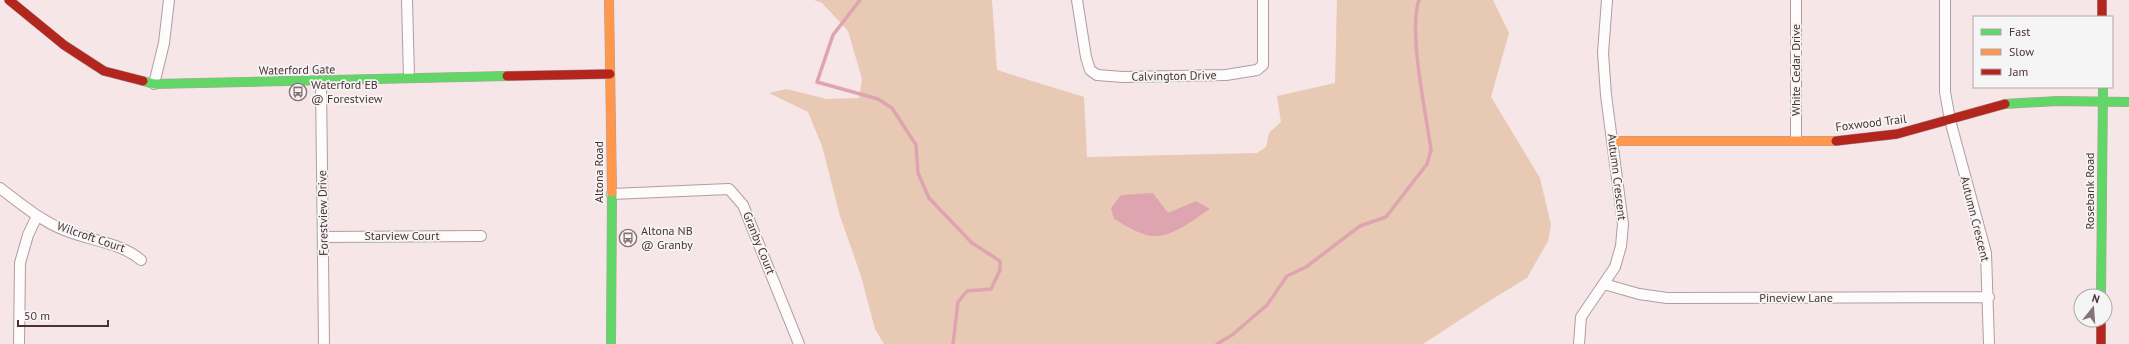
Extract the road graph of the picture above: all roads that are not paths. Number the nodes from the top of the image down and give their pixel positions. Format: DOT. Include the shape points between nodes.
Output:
graph roads {
  1 [pos="9,0"];
  2 [pos="169,0"];
  3 [pos="407,0"];
  4 [pos="609,0"];
  5 [pos="1077,0"];
  6 [pos="1262,0"];
  7 [pos="1607,0"];
  8 [pos="1796,0"];
  9 [pos="1945,0"];
  10 [pos="2102,0"];
  11 [pos="2102,16"];
  12 [pos="610,74"];
  13 [pos="409,78"];
  14 [pos="321,82"];
  15 [pos="154,84"];
  16 [pos="2103,88"];
  17 [pos="2102,102"];
  18 [pos="2129,102"];
  19 [pos="1950,120"];
  20 [pos="1796,140"];
  21 [pos="1613,141"];
  22 [pos="0,188"];
  23 [pos="612,194"];
  24 [pos="37,216"];
  25 [pos="481,236"];
  26 [pos="324,237"];
  27 [pos="141,260"];
  28 [pos="1604,284"];
  29 [pos="2101,288"];
  30 [pos="1989,296"];
  31 [pos="2101,328"];
  32 [pos="19,344"];
  33 [pos="324,344"];
  34 [pos="611,344"];
  35 [pos="799,344"];
  36 [pos="1579,344"];
  37 [pos="1989,344"];
  38 [pos="2101,344"];
  1 -- 15 [label="street, Waterford Gate" via="64,45 104,71"];
  2 -- 15 [label="street" via="164,43"];
  3 -- 13 [label="street"];
  4 -- 12 [label="street, Altona Road"];
  5 -- 6 [label="street, Calvington Drive" via="1090,70 1097,75 1123,77 1226,75 1257,70 1263,65"];
  7 -- 21 [label="street, Autumn Crescent" via="1603,53"];
  8 -- 20 [label="street, White Cedar Drive"];
  9 -- 19 [label="street, Autumn Crescent" via="1945,92"];
  10 -- 11 [label="street"];
  12 -- 13 [label="street, Waterford Gate"];
  12 -- 23 [label="street, Altona Road"];
  13 -- 14 [label="street, Waterford Gate"];
  14 -- 15 [label="street, Waterford Gate"];
  14 -- 26 [label="street, Forestview Drive"];
  16 -- 17 [label="street, Rosebank Road"];
  17 -- 18 [label="street, Foxwood Trail"];
  17 -- 19 [label="street, Foxwood Trail" via="2010,103"];
  17 -- 29 [label="street, Rosebank Road"];
  19 -- 20 [label="street, Foxwood Trail" via="1897,134 1846,141"];
  19 -- 30 [label="street, Autumn Crescent" via="1986,253"];
  20 -- 21 [label="street, Foxwood Trail"];
  21 -- 28 [label="street, Autumn Crescent" via="1624,224 1615,267"];
  22 -- 24 [label="street, Wilcroft Court"];
  23 -- 34 [label="street, Altona Road"];
  23 -- 35 [label="street, Granby Court" via="729,189 743,205"];
  24 -- 27 [label="street, Wilcroft Court" via="65,230 130,251"];
  24 -- 32 [label="street" via="28,235 20,263"];
  25 -- 26 [label="street, Starview Court"];
  26 -- 33 [label="street, Forestview Drive"];
  28 -- 30 [label="street, Pineview Lane" via="1639,294 1667,298"];
  28 -- 36 [label="street, Autumn Crescent" via="1581,317"];
  30 -- 37 [label="street, Autumn Crescent"];
  31 -- 38 [label="street"];
}
